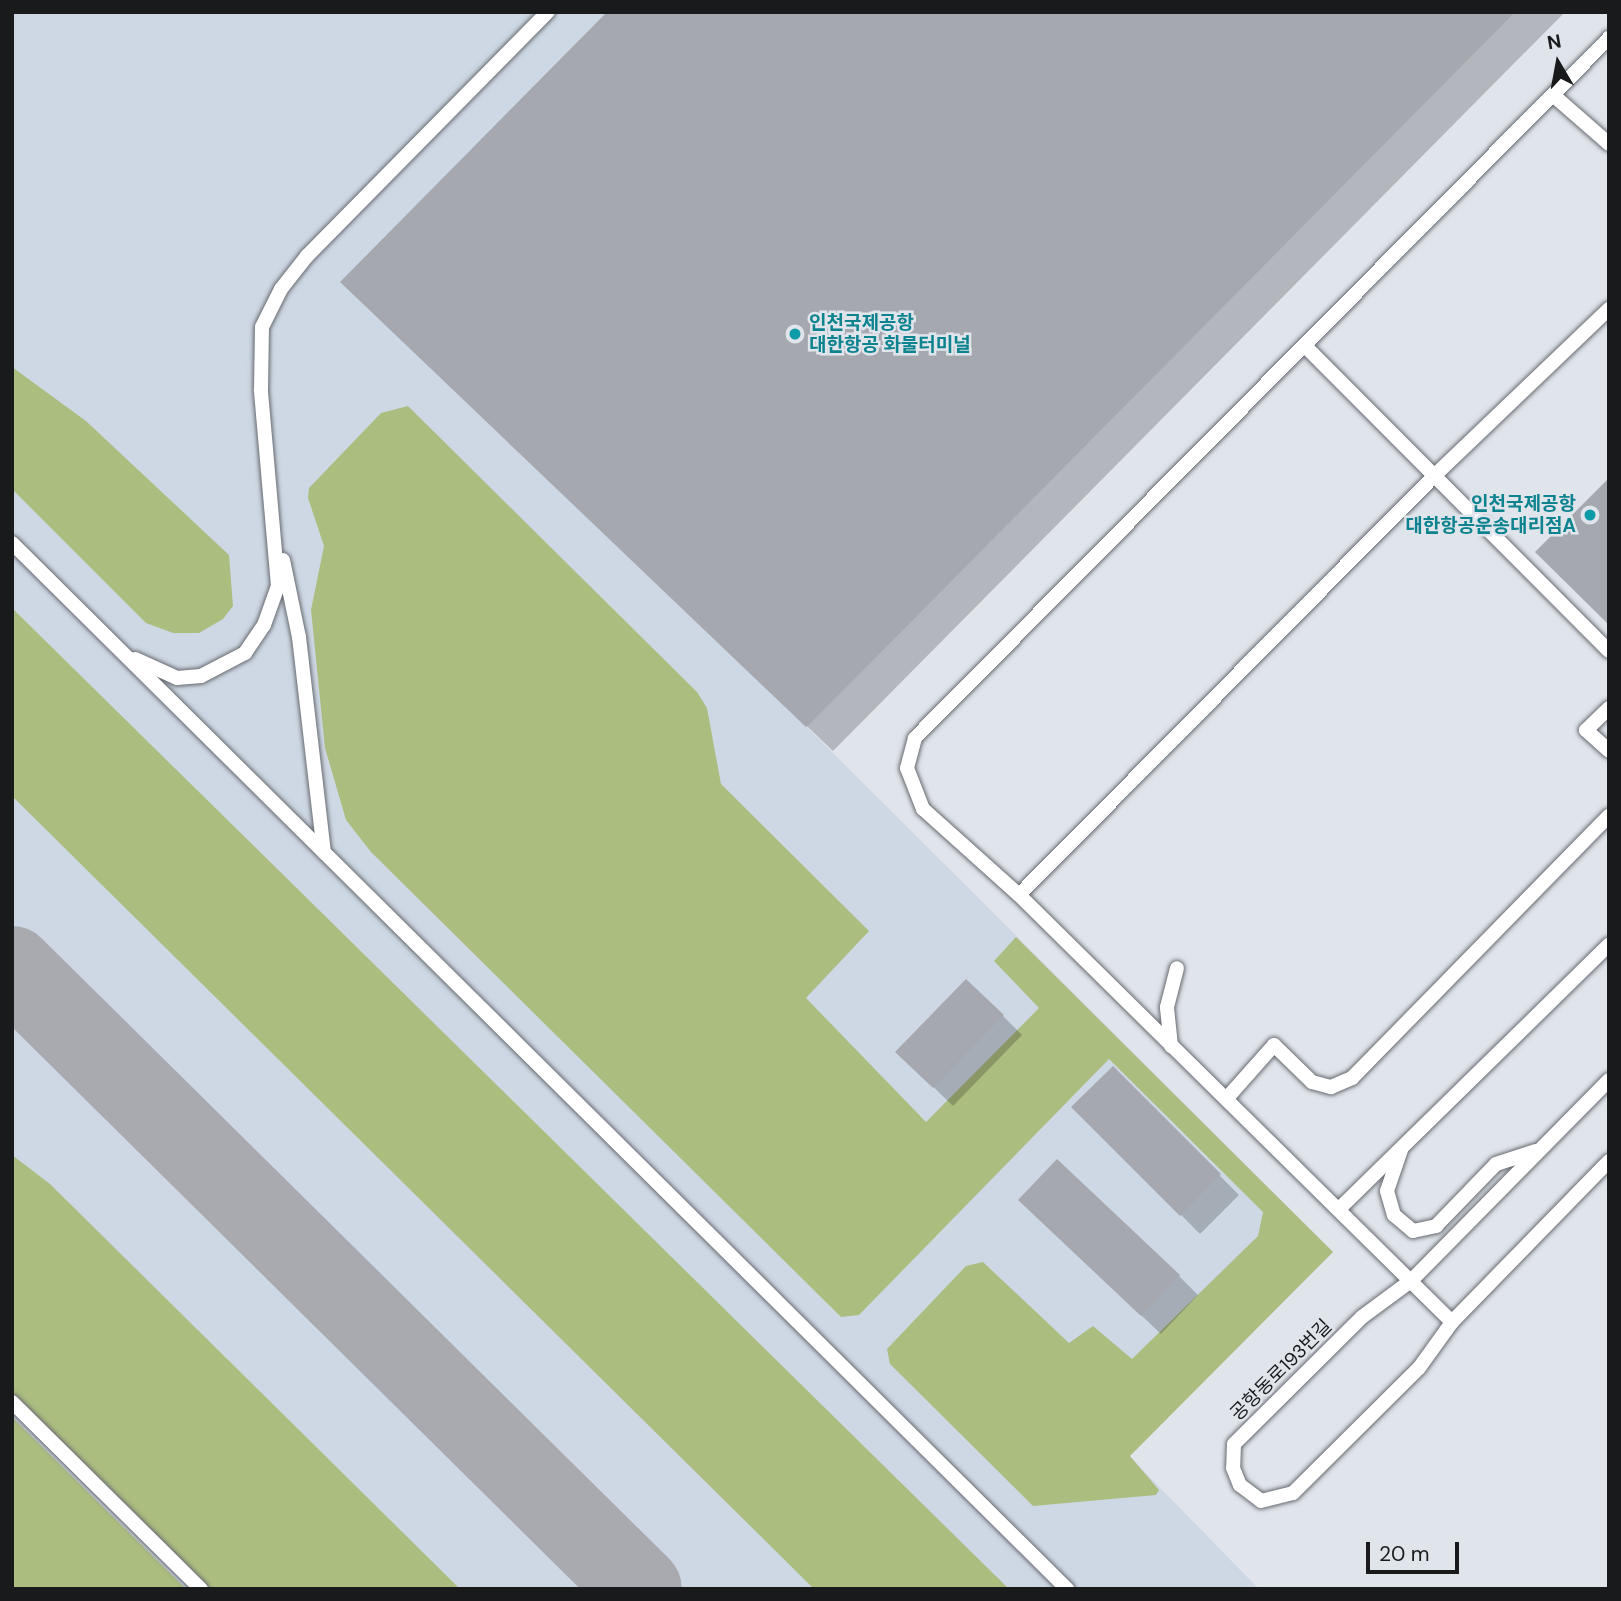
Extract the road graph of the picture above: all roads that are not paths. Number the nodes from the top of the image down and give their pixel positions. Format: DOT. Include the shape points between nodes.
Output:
graph roads {
  1 [pos="548,12"];
  2 [pos="1609,38"];
  3 [pos="1553,95"];
  4 [pos="1609,144"];
  5 [pos="1609,309"];
  6 [pos="1306,347"];
  7 [pos="1434,475"];
  8 [pos="276,525"];
  9 [pos="12,543"];
  10 [pos="1609,651"];
  11 [pos="124,654"];
  12 [pos="1609,708"];
  13 [pos="1609,751"];
  14 [pos="1609,816"];
  15 [pos="324,853"];
  16 [pos="1019,895"];
  17 [pos="1609,945"];
  18 [pos="1177,968"];
  19 [pos="1171,1046"];
  20 [pos="1609,1080"];
  21 [pos="1227,1098"];
  22 [pos="1403,1146"];
  23 [pos="1541,1149"];
  24 [pos="1609,1161"];
  25 [pos="1339,1209"];
  26 [pos="1412,1280"];
  27 [pos="1452,1322"];
  28 [pos="12,1402"];
  29 [pos="201,1589"];
  30 [pos="1067,1589"];
  1 -- 8 [label="lane" via="307,256 281,289 262,327 261,355"];
  2 -- 3 [label="lane"];
  3 -- 4 [label="lane"];
  3 -- 6 [label="lane"];
  5 -- 7 [label="lane"];
  6 -- 7 [label="lane"];
  6 -- 16 [label="lane" via="915,738 907,768 923,809"];
  7 -- 10 [label="lane"];
  7 -- 16 [label="lane"];
  8 -- 11 [label="lane" via="278,586 264,625 245,653 201,676 177,678"];
  8 -- 15 [label="lane" via="299,637"];
  9 -- 11 [label="lane"];
  11 -- 15 [label="lane"];
  12 -- 13 [label="lane" via="1586,730"];
  14 -- 21 [label="lane" via="1342,1085 1312,1082 1274,1045"];
  15 -- 30 [label="lane"];
  16 -- 19 [label="lane"];
  17 -- 22 [label="lane"];
  18 -- 19 [label="lane" via="1167,1007"];
  19 -- 21 [label="lane"];
  20 -- 23 [label="lane, 공항동로193번길"];
  21 -- 25 [label="lane"];
  22 -- 23 [label="lane" via="1387,1191 1394,1215 1413,1231 1436,1226 1496,1164"];
  22 -- 25 [label="lane"];
  23 -- 26 [label="lane, 공항동로193번길"];
  24 -- 27 [label="lane, 공항동로193번길"];
  25 -- 26 [label="lane"];
  26 -- 27 [label="lane"];
  26 -- 27 [label="lane, 공항동로193번길" via="1362,1317 1234,1444 1233,1468 1240,1485 1261,1501 1293,1493 1419,1368"];
  28 -- 29 [label="lane"];
}
